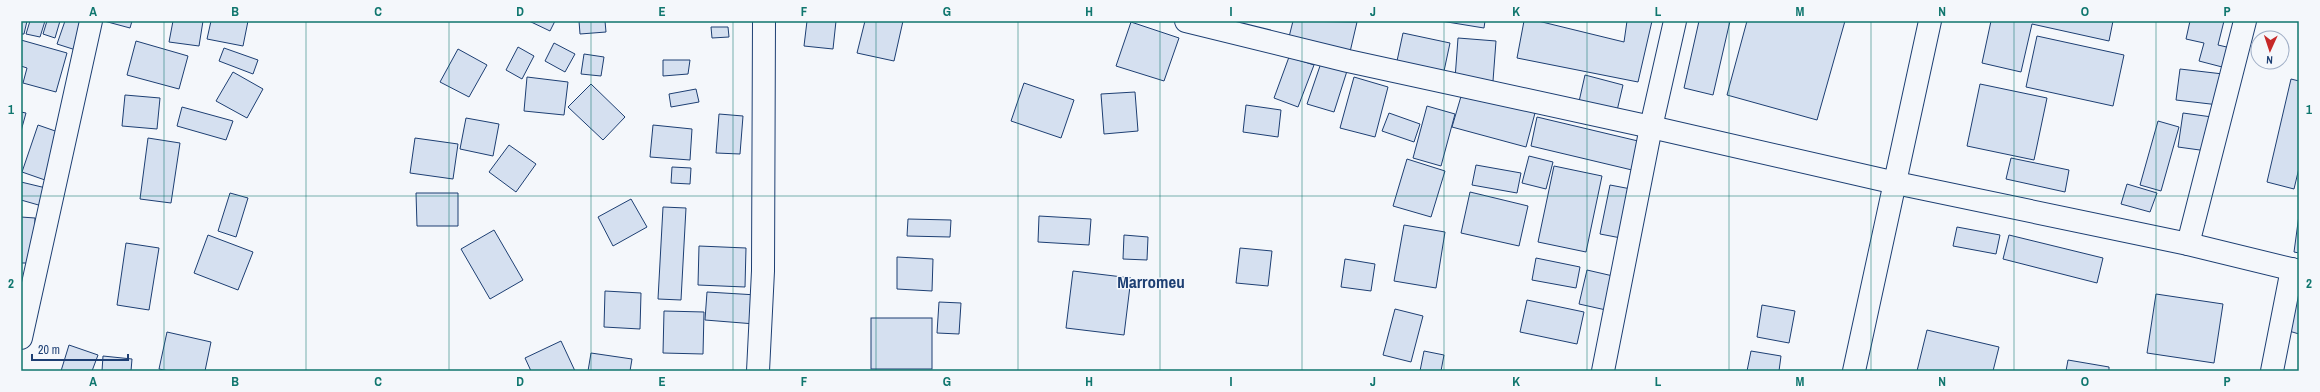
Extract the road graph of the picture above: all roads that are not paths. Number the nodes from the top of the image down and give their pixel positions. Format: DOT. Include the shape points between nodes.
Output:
graph roads {
  1 [pos="92,21"];
  2 [pos="764,21"];
  3 [pos="1186,21"];
  4 [pos="1675,21"];
  5 [pos="1930,21"];
  6 [pos="2245,21"];
  7 [pos="1651,127"];
  8 [pos="1896,183"];
  9 [pos="2188,244"];
  10 [pos="2295,270"];
  11 [pos="21,338"];
  12 [pos="758,371"];
  13 [pos="1603,371"];
  14 [pos="1854,371"];
  15 [pos="2272,371"];
  1 -- 11 [label="street"];
  2 -- 12 [label="street" via="763,271"];
  3 -- 7 [label="street" via="1348,61"];
  4 -- 7 [label="street"];
  5 -- 8 [label="street"];
  6 -- 9 [label="street"];
  7 -- 8 [label="street"];
  7 -- 13 [label="street"];
  8 -- 9 [label="street"];
  8 -- 14 [label="street"];
  9 -- 10 [label="street"];
  10 -- 15 [label="street"];
}
